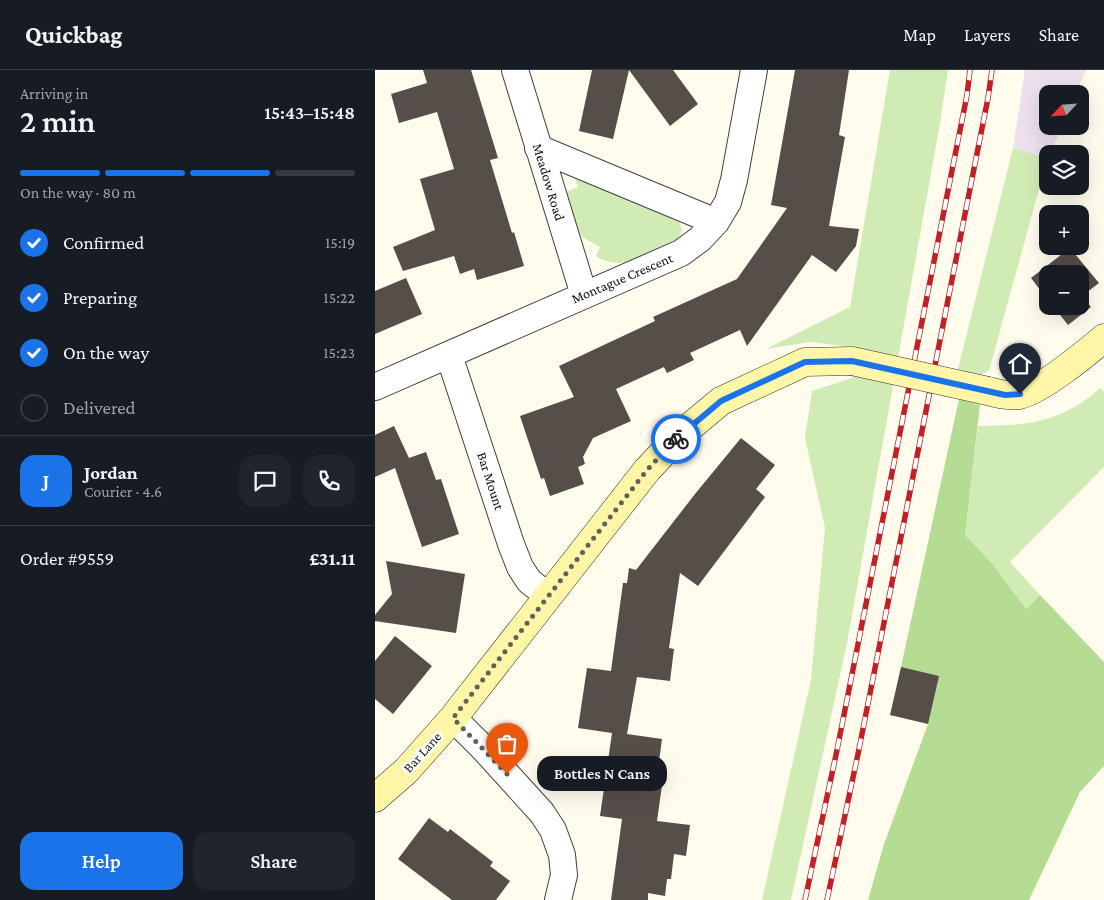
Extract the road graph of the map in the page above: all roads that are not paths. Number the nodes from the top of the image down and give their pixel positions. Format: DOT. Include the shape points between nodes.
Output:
graph roads {
  1 [pos="515,70"];
  2 [pos="754,70"];
  3 [pos="538,148"];
  4 [pos="716,222"];
  5 [pos="584,294"];
  6 [pos="1104,338"];
  7 [pos="449,355"];
  8 [pos="375,387"];
  9 [pos="548,596"];
  10 [pos="453,718"];
  11 [pos="375,798"];
  12 [pos="558,900"];
  1 -- 3 [label="street, Meadow Road"];
  2 -- 4 [label="street, Montague Crescent" via="734,180 728,202"];
  3 -- 4 [label="street"];
  3 -- 5 [label="street, Meadow Road"];
  4 -- 5 [label="street, Montague Crescent" via="681,253"];
  5 -- 7 [label="street, Montague Crescent"];
  6 -- 9 [label="street, Bar Lane, bridge" via="1035,389 1020,394 988,392 852,361 805,362 721,401 679,436 647,470"];
  7 -- 8 [label="street, Montague Crescent"];
  7 -- 9 [label="street, Bar Mount" via="517,559 529,581"];
  9 -- 10 [label="street, Bar Lane"];
  10 -- 11 [label="street, Bar Lane" via="406,772"];
  10 -- 12 [label="street" via="542,813 553,830 565,875"];
}
